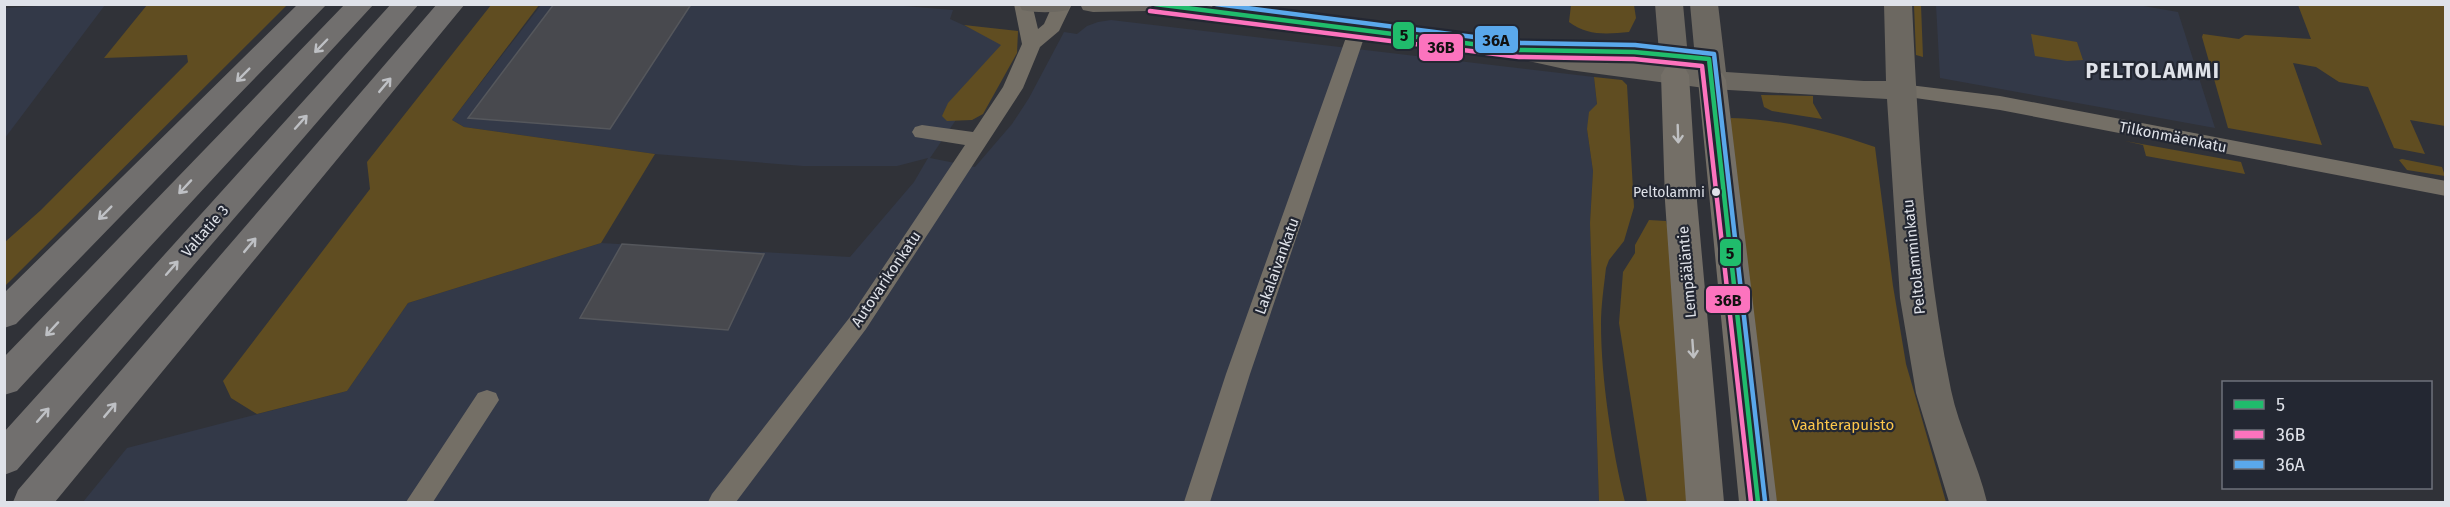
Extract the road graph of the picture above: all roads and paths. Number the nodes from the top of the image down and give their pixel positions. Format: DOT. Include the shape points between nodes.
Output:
graph roads {
  1 [pos="314,4"];
  2 [pos="362,4"];
  3 [pos="406,4"];
  4 [pos="452,4"];
  5 [pos="1023,4"];
  6 [pos="1032,4"];
  7 [pos="1058,4"];
  8 [pos="1063,4"];
  9 [pos="1094,4"];
  10 [pos="1142,4"];
  11 [pos="1151,4"];
  12 [pos="1669,4"];
  13 [pos="1704,4"];
  14 [pos="1898,4"];
  15 [pos="1358,30"];
  16 [pos="1032,44"];
  17 [pos="1674,65"];
  18 [pos="1711,70"];
  19 [pos="1898,90"];
  20 [pos="922,132"];
  21 [pos="978,140"];
  22 [pos="2445,189"];
  23 [pos="4,315"];
  24 [pos="4,381"];
  25 [pos="487,400"];
  26 [pos="4,459"];
  27 [pos="32,502"];
  28 [pos="419,502"];
  29 [pos="721,502"];
  30 [pos="1197,502"];
  31 [pos="1705,502"];
  32 [pos="1758,502"];
  33 [pos="1968,502"];
  1 -- 23 [label="highway, one-way"];
  2 -- 24 [label="highway, one-way"];
  26 -- 3 [label="highway, Valtatie 3, one-way"];
  27 -- 4 [label="highway, one-way"];
  5 -- 16 [label="street"];
  6 -- 7 [label="main road"];
  8 -- 16 [label="street, Autovarikonkatu" via="1052,27"];
  9 -- 10 [label="main road"];
  11 -- 15 [label="main road, Tilkonmäenkatu"];
  12 -- 17 [label="main road, Lempääläntie"];
  13 -- 18 [label="main road"];
  14 -- 19 [label="main road, Peltolamminkatu"];
  15 -- 17 [label="main road, Tilkonmäenkatu" via="1520,50 1569,61"];
  15 -- 30 [label="street, Lakalaivankatu"];
  16 -- 21 [label="street, Autovarikonkatu" via="1013,88"];
  17 -- 18 [label="main road, Tilkonmäenkatu"];
  17 -- 31 [label="main road, Lempääläntie, one-way"];
  18 -- 19 [label="main road, Tilkonmäenkatu" via="1864,90"];
  18 -- 32 [label="main road"];
  19 -- 22 [label="street, Tilkonmäenkatu" via="2000,103"];
  19 -- 33 [label="main road, Peltolamminkatu" via="1924,345 1934,393"];
  20 -- 21 [label="street"];
  21 -- 29 [label="street, Autovarikonkatu" via="858,323"];
  25 -- 28 [label="street"];
}
